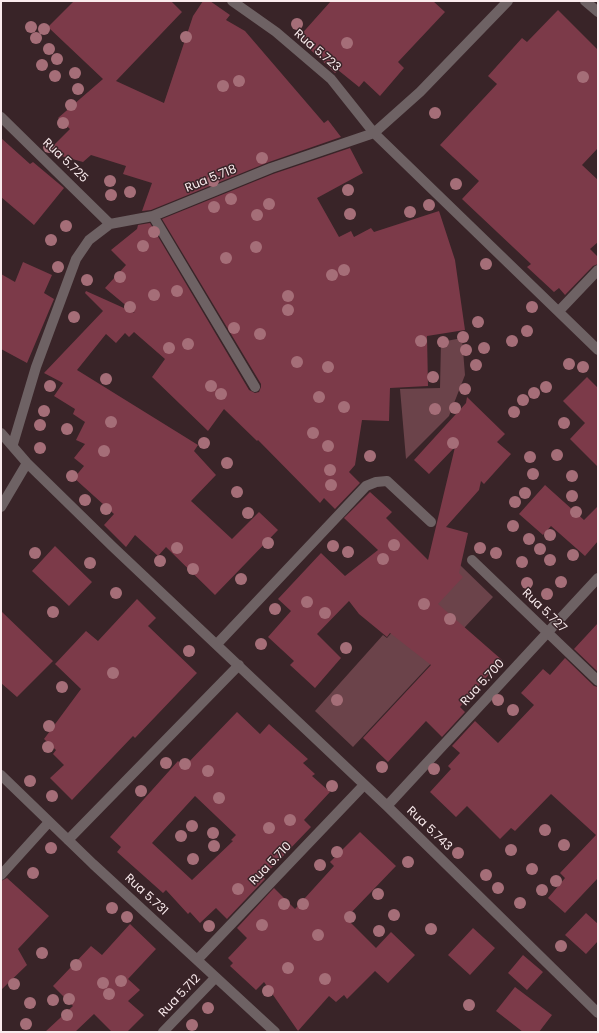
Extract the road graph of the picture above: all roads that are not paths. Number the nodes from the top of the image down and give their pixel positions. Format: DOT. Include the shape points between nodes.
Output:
graph roads {
  1 [pos="232,1"];
  2 [pos="508,1"];
  3 [pos="585,1"];
  4 [pos="598,12"];
  5 [pos="1,117"];
  6 [pos="374,133"];
  7 [pos="153,216"];
  8 [pos="110,224"];
  9 [pos="598,270"];
  10 [pos="559,311"];
  11 [pos="598,350"];
  12 [pos="255,387"];
  13 [pos="1,433"];
  14 [pos="13,444"];
  15 [pos="27,463"];
  16 [pos="1,507"];
  17 [pos="431,522"];
  18 [pos="472,560"];
  19 [pos="598,578"];
  20 [pos="548,633"];
  21 [pos="217,644"];
  22 [pos="239,665"];
  23 [pos="598,681"];
  24 [pos="1,775"];
  25 [pos="364,786"];
  26 [pos="387,806"];
  27 [pos="49,822"];
  28 [pos="68,840"];
  29 [pos="1,875"];
  30 [pos="198,960"];
  31 [pos="215,978"];
  32 [pos="598,1014"];
  33 [pos="163,1032"];
  34 [pos="275,1032"];
  1 -- 6 [label="street, Rua 5.723" via="276,32 331,79"];
  2 -- 6 [label="street, Rua 5.718" via="420,92"];
  3 -- 4 [label="street"];
  5 -- 8 [label="street, Rua 5.725"];
  6 -- 7 [label="street, Rua 5.718" via="271,168"];
  6 -- 10 [label="street, Rua 5.723"];
  7 -- 8 [label="street, Rua 5.718"];
  7 -- 12 [label="street"];
  8 -- 14 [label="street, Rua 5.718" via="89,240 76,259 36,367"];
  9 -- 10 [label="street"];
  10 -- 11 [label="street, Rua 5.723"];
  13 -- 14 [label="street, Rua 5.743"];
  14 -- 15 [label="street, Rua 5.743"];
  15 -- 16 [label="street"];
  15 -- 21 [label="street, Rua 5.743"];
  17 -- 21 [label="street" via="387,482 376,482 366,486"];
  18 -- 20 [label="street, Rua 5.727"];
  19 -- 20 [label="street, Rua 5.700"];
  20 -- 23 [label="street, Rua 5.727"];
  20 -- 26 [label="street, Rua 5.700"];
  21 -- 22 [label="street, Rua 5.743"];
  22 -- 25 [label="street, Rua 5.743"];
  22 -- 28 [label="street"];
  24 -- 27 [label="street, Rua 5.731"];
  25 -- 26 [label="street, Rua 5.743"];
  25 -- 30 [label="street, Rua 5.710"];
  26 -- 32 [label="street, Rua 5.743"];
  27 -- 28 [label="street, Rua 5.731"];
  27 -- 29 [label="street"];
  28 -- 30 [label="street, Rua 5.731"];
  30 -- 31 [label="street, Rua 5.731"];
  31 -- 33 [label="street, Rua 5.712"];
  31 -- 34 [label="street, Rua 5.731"];
}
